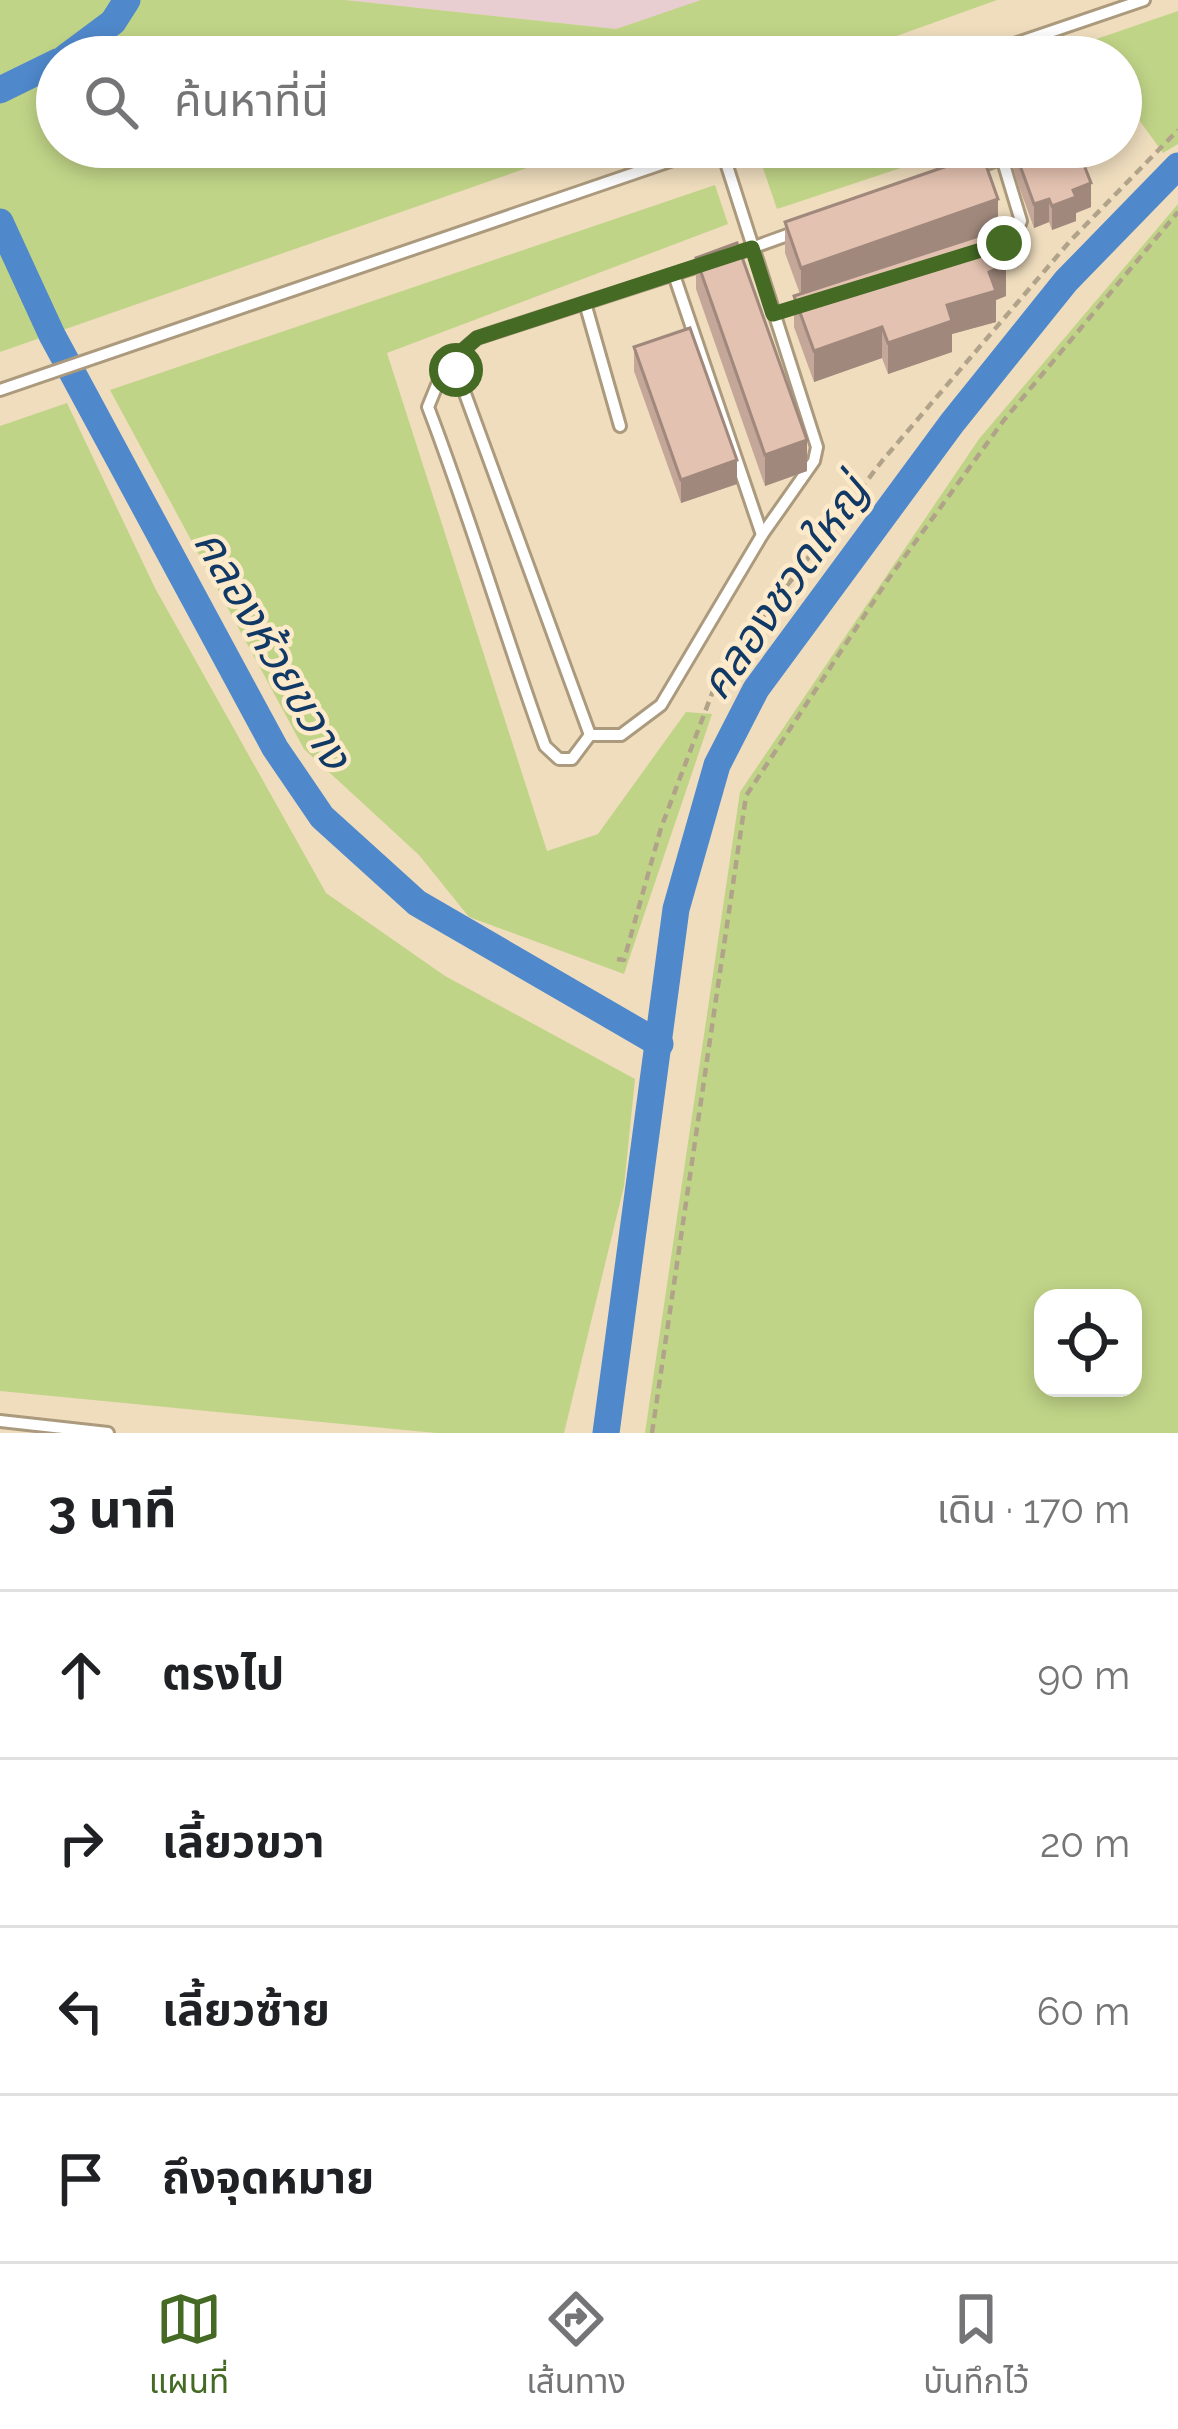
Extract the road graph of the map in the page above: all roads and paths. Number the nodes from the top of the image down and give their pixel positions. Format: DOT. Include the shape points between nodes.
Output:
graph roads {
  1 [pos="1144,0"];
  2 [pos="1038,36"];
  3 [pos="1178,130"];
  4 [pos="1142,167"];
  5 [pos="649,168"];
  6 [pos="727,168"];
  7 [pos="974,168"];
  8 [pos="1005,168"];
  9 [pos="1141,168"];
  10 [pos="960,173"];
  11 [pos="1178,212"];
  12 [pos="814,225"];
  13 [pos="752,248"];
  14 [pos="983,249"];
  15 [pos="674,275"];
  16 [pos="585,303"];
  17 [pos="794,308"];
  18 [pos="773,314"];
  19 [pos="459,376"];
  20 [pos="0,390"];
  21 [pos="620,426"];
  22 [pos="762,535"];
  23 [pos="590,735"];
  24 [pos="617,959"];
  25 [pos="0,1421"];
  26 [pos="107,1433"];
  27 [pos="652,1433"];
  1 -- 2 [label="lane"];
  3 -- 4 [label="path"];
  5 -- 20 [label="lane"];
  6 -- 13 [label="lane"];
  7 -- 10 [label="lane"];
  8 -- 14 [label="lane" via="1021,221 1015,236"];
  9 -- 24 [label="path" via="882,461 719,675 661,828 625,960"];
  11 -- 27 [label="path" via="1004,420 746,796"];
  12 -- 13 [label="lane"];
  13 -- 15 [label="lane"];
  13 -- 18 [label="lane"];
  15 -- 16 [label="lane"];
  15 -- 22 [label="lane"];
  16 -- 19 [label="lane" via="477,338 462,351"];
  16 -- 21 [label="lane"];
  17 -- 18 [label="lane"];
  18 -- 22 [label="lane" via="817,447"];
  19 -- 23 [label="lane"];
  19 -- 23 [label="lane" via="437,386 428,407 482,547 488,590 545,746 572,759"];
  22 -- 23 [label="lane" via="661,704 621,735"];
  25 -- 26 [label="lane"];
}
